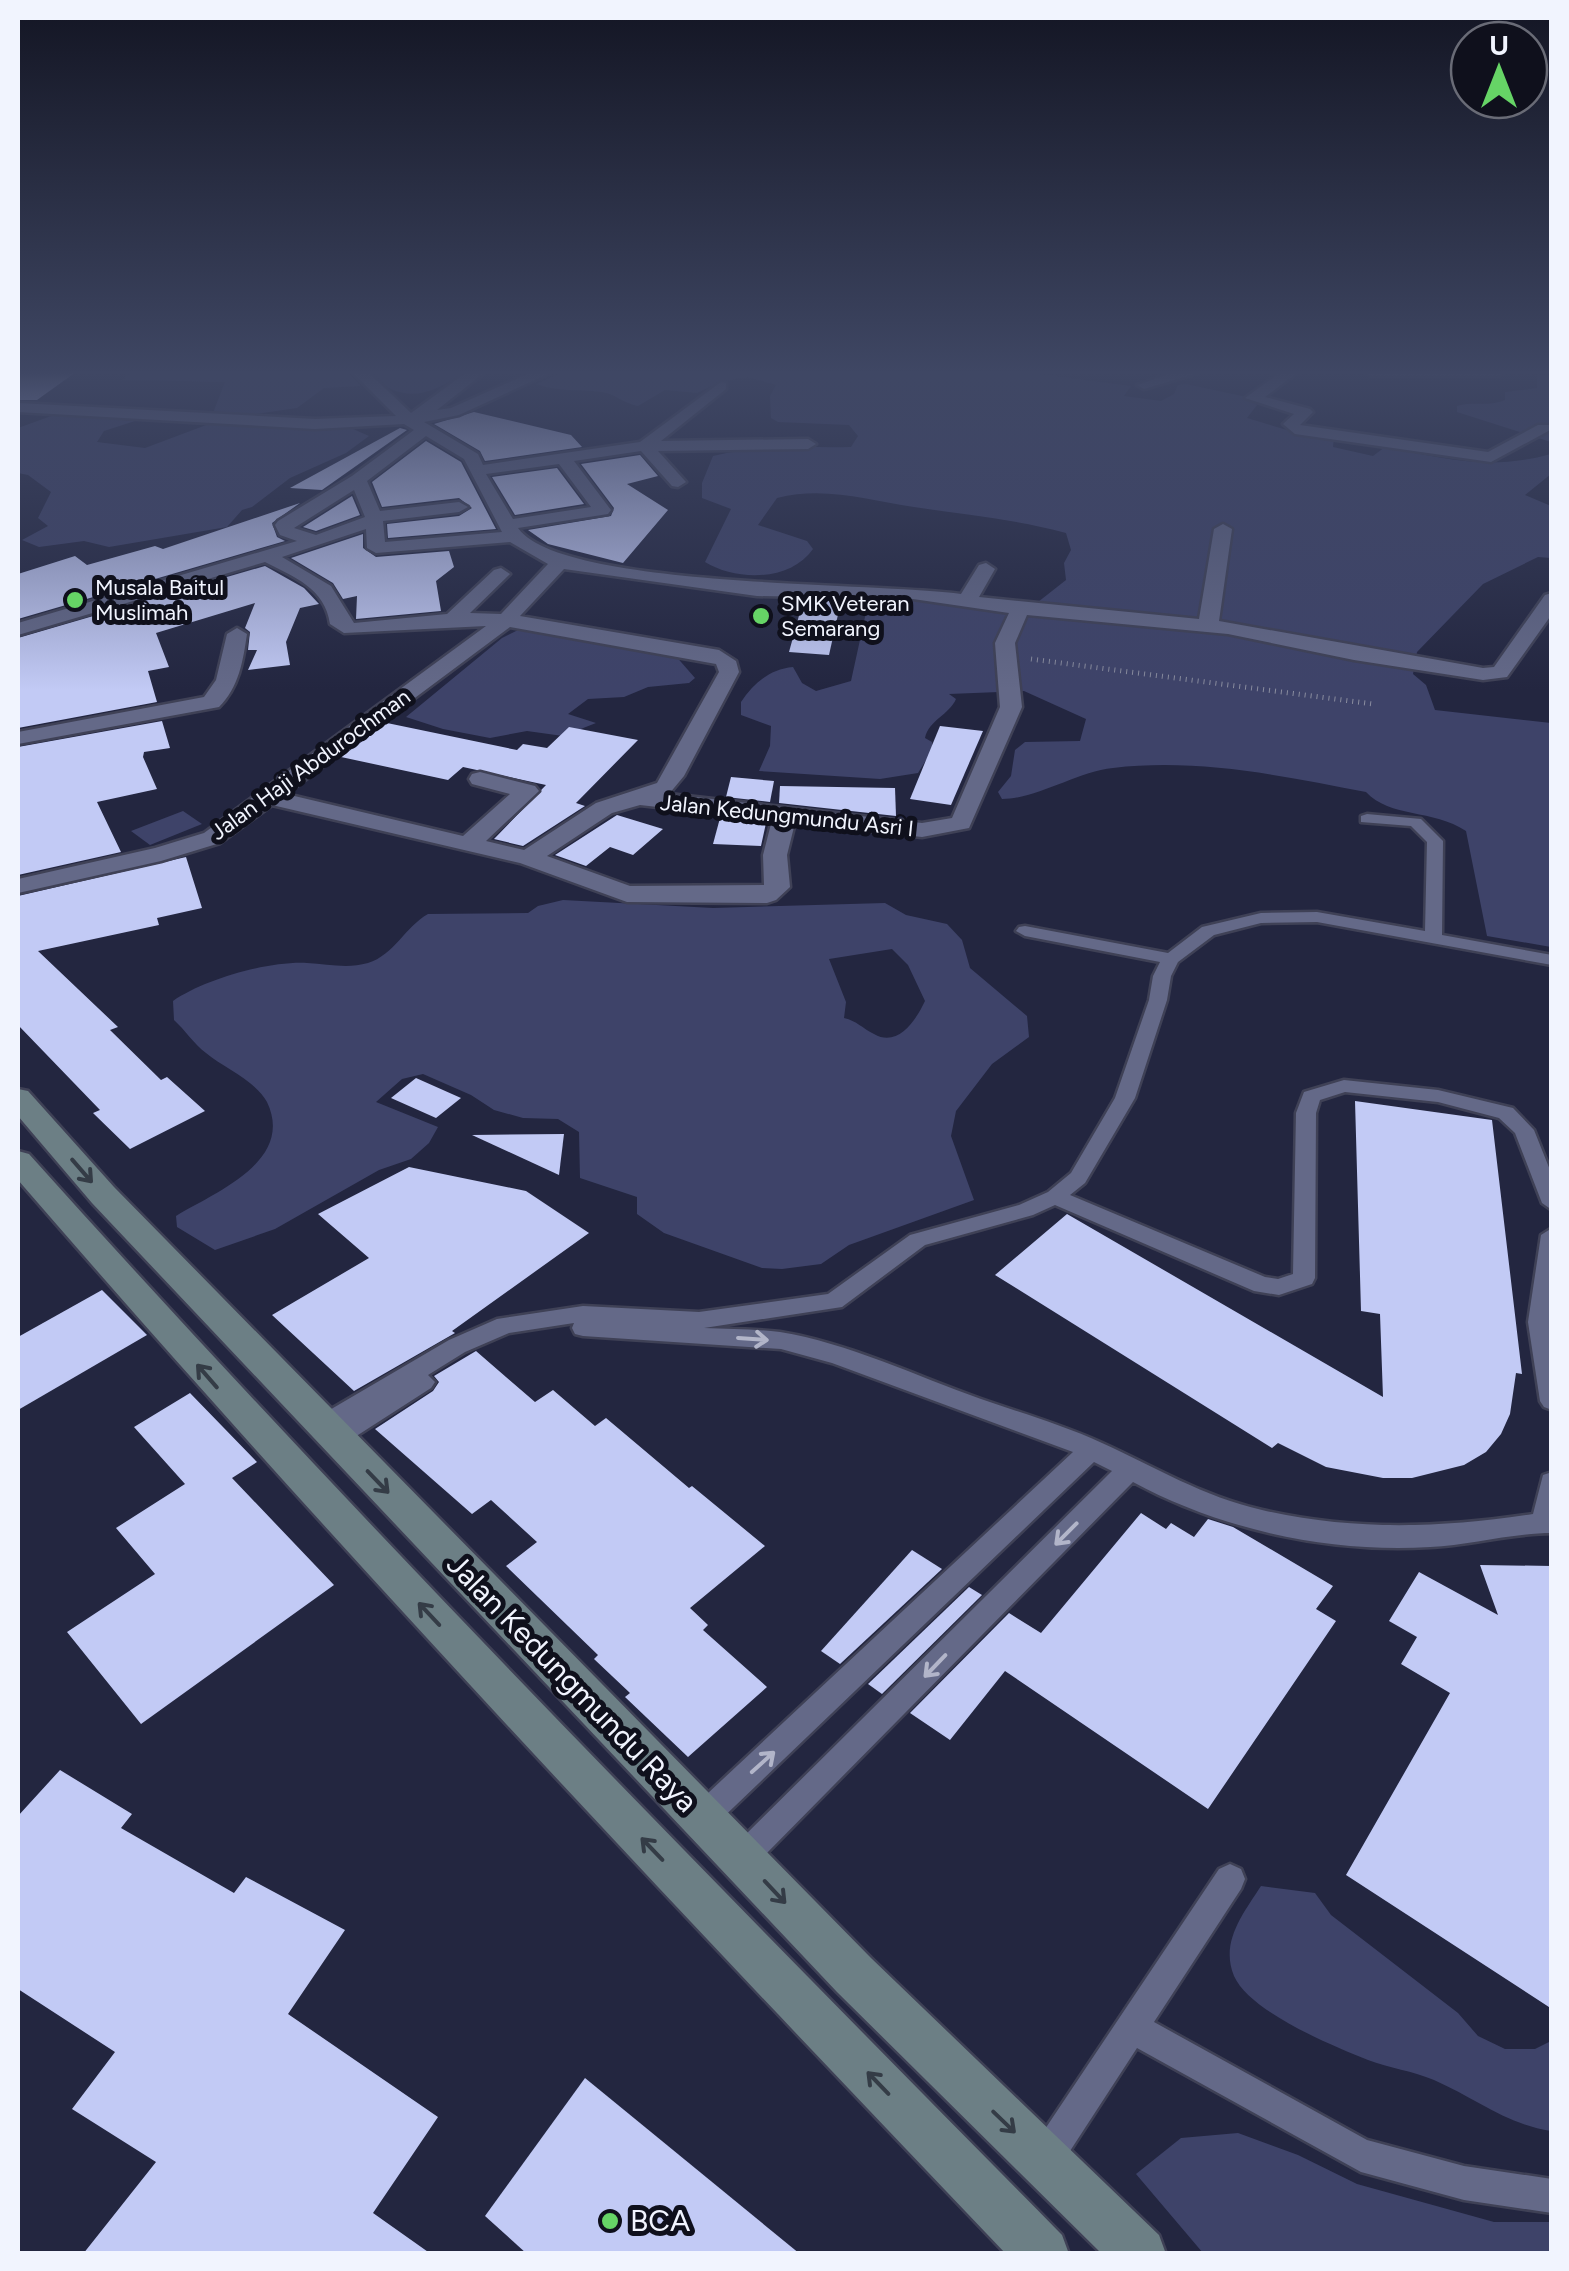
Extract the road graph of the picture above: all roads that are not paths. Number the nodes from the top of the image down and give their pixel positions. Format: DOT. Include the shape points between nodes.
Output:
graph roads {
  1 [pos="481,478"];
  2 [pos="578,478"];
  3 [pos="674,478"];
  4 [pos="358,480"];
  5 [pos="678,482"];
  6 [pos="459,507"];
  7 [pos="375,518"];
  8 [pos="510,530"];
  9 [pos="1223,530"];
  10 [pos="316,541"];
  11 [pos="267,556"];
  12 [pos="560,563"];
  13 [pos="986,569"];
  14 [pos="500,574"];
  15 [pos="1552,599"];
  16 [pos="968,600"];
  17 [pos="1021,609"];
  18 [pos="453,619"];
  19 [pos="506,620"];
  20 [pos="1208,626"];
  21 [pos="18,629"];
  22 [pos="237,634"];
  23 [pos="18,738"];
  24 [pos="480,779"];
  25 [pos="269,797"];
  26 [pos="639,798"];
  27 [pos="785,816"];
  28 [pos="1367,818"];
  29 [pos="468,844"];
  30 [pos="528,858"];
  31 [pos="18,886"];
  32 [pos="1024,930"];
  33 [pos="1433,940"];
  34 [pos="1171,959"];
  35 [pos="1552,960"];
  36 [pos="18,1098"];
  37 [pos="18,1161"];
  38 [pos="1055,1197"];
  39 [pos="1552,1203"];
  40 [pos="1552,1236"];
  41 [pos="1552,1401"];
  42 [pos="330,1431"];
  43 [pos="1092,1449"];
  44 [pos="1129,1470"];
  45 [pos="1552,1482"];
  46 [pos="1550,1523"];
  47 [pos="702,1818"];
  48 [pos="743,1857"];
  49 [pos="1230,1879"];
  50 [pos="1134,2028"];
  51 [pos="1044,2160"];
  52 [pos="1552,2196"];
  53 [pos="1044,2254"];
  54 [pos="1140,2254"];
  1 -- 8 [label="street"];
  2 -- 8 [label="street" via="602,510"];
  3 -- 5 [label="street"];
  4 -- 7 [label="street"];
  4 -- 10 [label="street" via="284,525"];
  6 -- 7 [label="street"];
  7 -- 8 [label="street" via="379,549"];
  7 -- 10 [label="street"];
  8 -- 12 [label="street" via="523,545"];
  9 -- 20 [label="street"];
  10 -- 11 [label="street"];
  11 -- 18 [label="street" via="330,591 345,628"];
  11 -- 21 [label="street"];
  12 -- 16 [label="street" via="757,590"];
  12 -- 19 [label="street, Jalan Haji Abdurochman"];
  13 -- 16 [label="street"];
  14 -- 18 [label="street"];
  15 -- 20 [label="street" via="1493,674"];
  16 -- 17 [label="street"];
  17 -- 20 [label="street"];
  17 -- 27 [label="street, Jalan Kedungmundu Asri I" via="1009,628 1006,655 1011,707 961,823 922,830"];
  18 -- 19 [label="street"];
  19 -- 25 [label="street, Jalan Haji Abdurochman"];
  19 -- 26 [label="street" via="726,661 729,672 665,788"];
  22 -- 23 [label="street" via="216,700"];
  24 -- 29 [label="street" via="527,794"];
  25 -- 29 [label="street"];
  25 -- 31 [label="street, Jalan Haji Abdurochman" via="212,838 186,848"];
  26 -- 27 [label="street, Jalan Kedungmundu Asri I"];
  26 -- 30 [label="street, Jalan Kedungmundu Asri I" via="604,808"];
  27 -- 30 [label="street" via="775,855 777,887 766,896 627,894"];
  28 -- 33 [label="lane" via="1415,822 1435,841"];
  29 -- 30 [label="street"];
  32 -- 34 [label="lane"];
  33 -- 34 [label="lane" via="1317,917 1261,918 1208,931"];
  33 -- 35 [label="lane"];
  34 -- 38 [label="lane" via="1125,1098 1078,1178"];
  36 -- 42 [label="main road, Jalan Kedungmundu Raya, one-way" via="102,1195"];
  53 -- 37 [label="main road, Jalan Kedungmundu Raya, one-way" via="234,1406"];
  38 -- 39 [label="lane" via="1262,1285 1293,1284 1304,1278 1306,1113 1311,1096 1344,1086 1438,1096 1506,1113 1524,1130"];
  38 -- 42 [label="lane" via="918,1240 834,1301 698,1320 583,1314 505,1326 457,1346"];
  40 -- 41 [label="lane" via="1539,1322"];
  42 -- 43 [label="lane, one-way" via="503,1335 559,1326 781,1341"];
  42 -- 47 [label="main road, Jalan Kedungmundu Raya, one-way"];
  43 -- 44 [label="lane"];
  47 -- 43 [label="lane, one-way"];
  44 -- 46 [label="lane" via="1264,1524 1333,1537 1481,1535"];
  44 -- 48 [label="lane, one-way"];
  45 -- 46 [label="lane" via="1544,1515"];
  47 -- 48 [label="main road, Jalan Kedungmundu Raya"];
  48 -- 51 [label="main road, Jalan Kedungmundu Raya, one-way"];
  49 -- 50 [label="lane"];
  50 -- 51 [label="lane"];
  50 -- 52 [label="lane" via="1360,2155"];
  51 -- 54 [label="main road, Jalan Kedungmundu Raya"];
}
